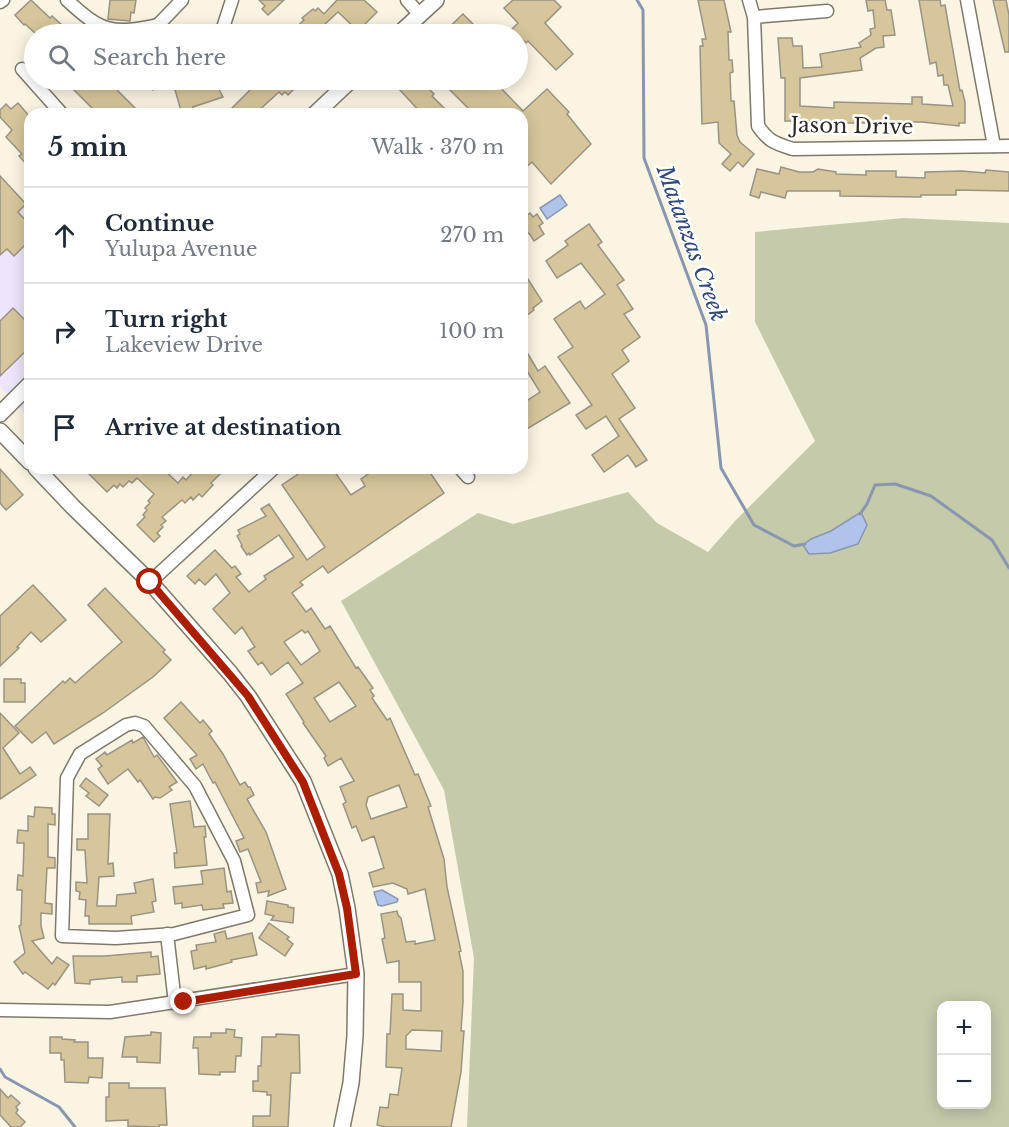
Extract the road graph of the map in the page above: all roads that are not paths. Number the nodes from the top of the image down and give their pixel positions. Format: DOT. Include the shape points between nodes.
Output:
graph roads {
  1 [pos="67,0"];
  2 [pos="182,0"];
  3 [pos="232,0"];
  4 [pos="407,0"];
  5 [pos="436,0"];
  6 [pos="749,0"];
  7 [pos="967,0"];
  8 [pos="827,11"];
  9 [pos="420,15"];
  10 [pos="754,17"];
  11 [pos="98,24"];
  12 [pos="159,24"];
  13 [pos="224,24"];
  14 [pos="410,24"];
  15 [pos="41,90"];
  16 [pos="340,90"];
  17 [pos="58,108"];
  18 [pos="321,108"];
  19 [pos="994,146"];
  20 [pos="1009,146"];
  21 [pos="24,390"];
  22 [pos="0,414"];
  23 [pos="0,431"];
  24 [pos="24,456"];
  25 [pos="42,474"];
  26 [pos="267,474"];
  27 [pos="150,582"];
  28 [pos="170,934"];
  29 [pos="356,974"];
  30 [pos="179,1002"];
  31 [pos="0,1010"];
  32 [pos="342,1127"];
  1 -- 11 [label="street"];
  2 -- 12 [label="street"];
  3 -- 13 [label="street"];
  4 -- 9 [label="street"];
  5 -- 9 [label="street"];
  6 -- 10 [label="street, Jason Drive"];
  7 -- 19 [label="street"];
  8 -- 10 [label="street"];
  9 -- 14 [label="street"];
  10 -- 19 [label="street, Jason Drive" via="758,126 774,143 793,149"];
  15 -- 17 [label="street"];
  16 -- 18 [label="street"];
  19 -- 20 [label="street, Jason Drive"];
  21 -- 22 [label="street"];
  23 -- 24 [label="street"];
  25 -- 27 [label="street"];
  26 -- 27 [label="street"];
  27 -- 29 [label="street" via="242,688 303,782 339,874"];
  28 -- 28 [label="street" via="248,915 234,861 195,786 144,726 135,723 80,754 67,778 62,936"];
  28 -- 30 [label="street"];
  29 -- 30 [label="street"];
  29 -- 32 [label="street" via="351,1083"];
  30 -- 31 [label="street" via="110,1012"];
}
